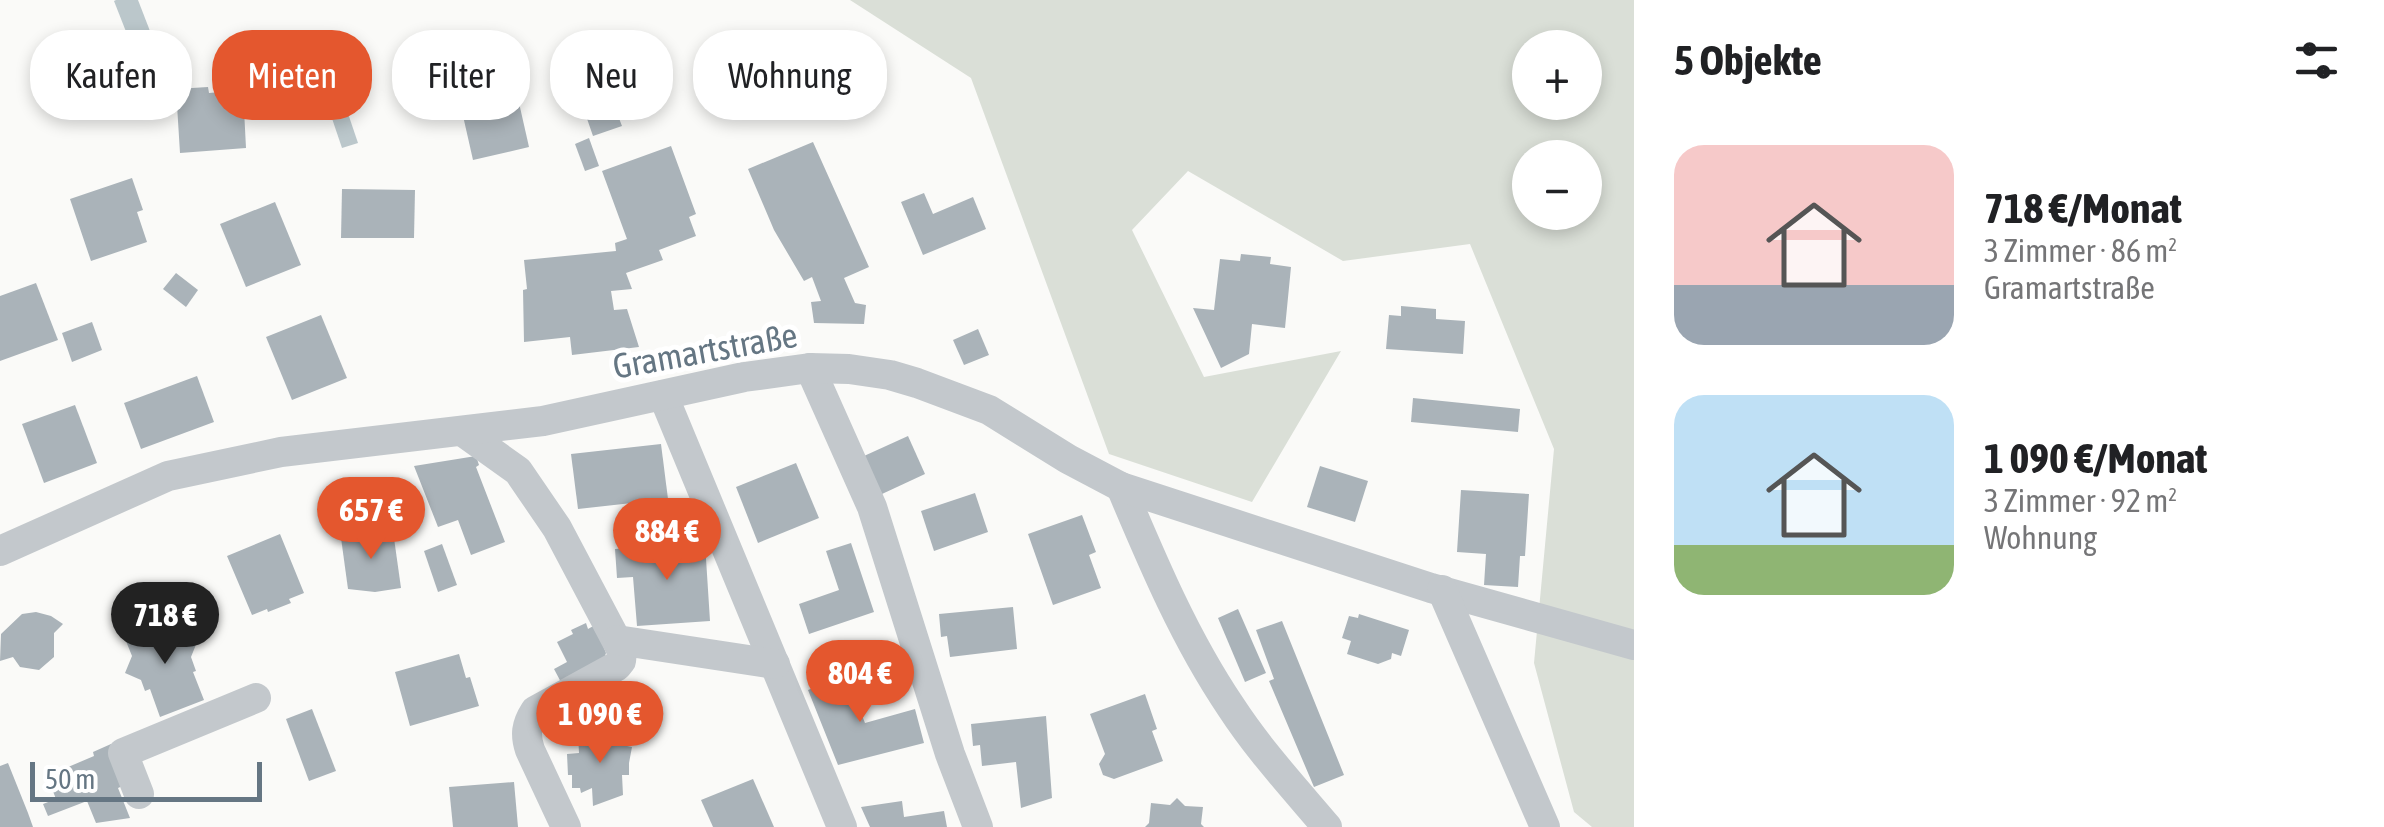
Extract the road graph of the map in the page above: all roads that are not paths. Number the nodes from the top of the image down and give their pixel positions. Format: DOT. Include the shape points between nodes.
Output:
graph roads {
  1 [pos="810,368"];
  2 [pos="662,395"];
  3 [pos="462,430"];
  4 [pos="1121,487"];
  5 [pos="0,550"];
  6 [pos="1442,590"];
  7 [pos="617,640"];
  8 [pos="1634,645"];
  9 [pos="775,664"];
  10 [pos="256,698"];
  11 [pos="139,794"];
  12 [pos="566,827"];
  13 [pos="842,827"];
  14 [pos="978,827"];
  15 [pos="1328,827"];
  16 [pos="1545,827"];
  1 -- 2 [label="street, Gramartstraße"];
  1 -- 4 [label="street, Gramartstraße" via="890,375 948,393"];
  1 -- 14 [label="street" via="872,507"];
  2 -- 3 [label="street, Gramartstraße" via="543,421"];
  2 -- 9 [label="street"];
  3 -- 5 [label="street, Gramartstraße" via="281,452 168,476"];
  3 -- 7 [label="street" via="518,470"];
  4 -- 6 [label="street, Gramartstraße"];
  4 -- 15 [label="street" via="1166,594 1229,705"];
  6 -- 8 [label="street, Gramartstraße"];
  6 -- 16 [label="street"];
  7 -- 9 [label="street"];
  7 -- 12 [label="street" via="617,666 535,712 527,725 530,750"];
  9 -- 13 [label="street"];
  10 -- 11 [label="street" via="123,753"];
}
